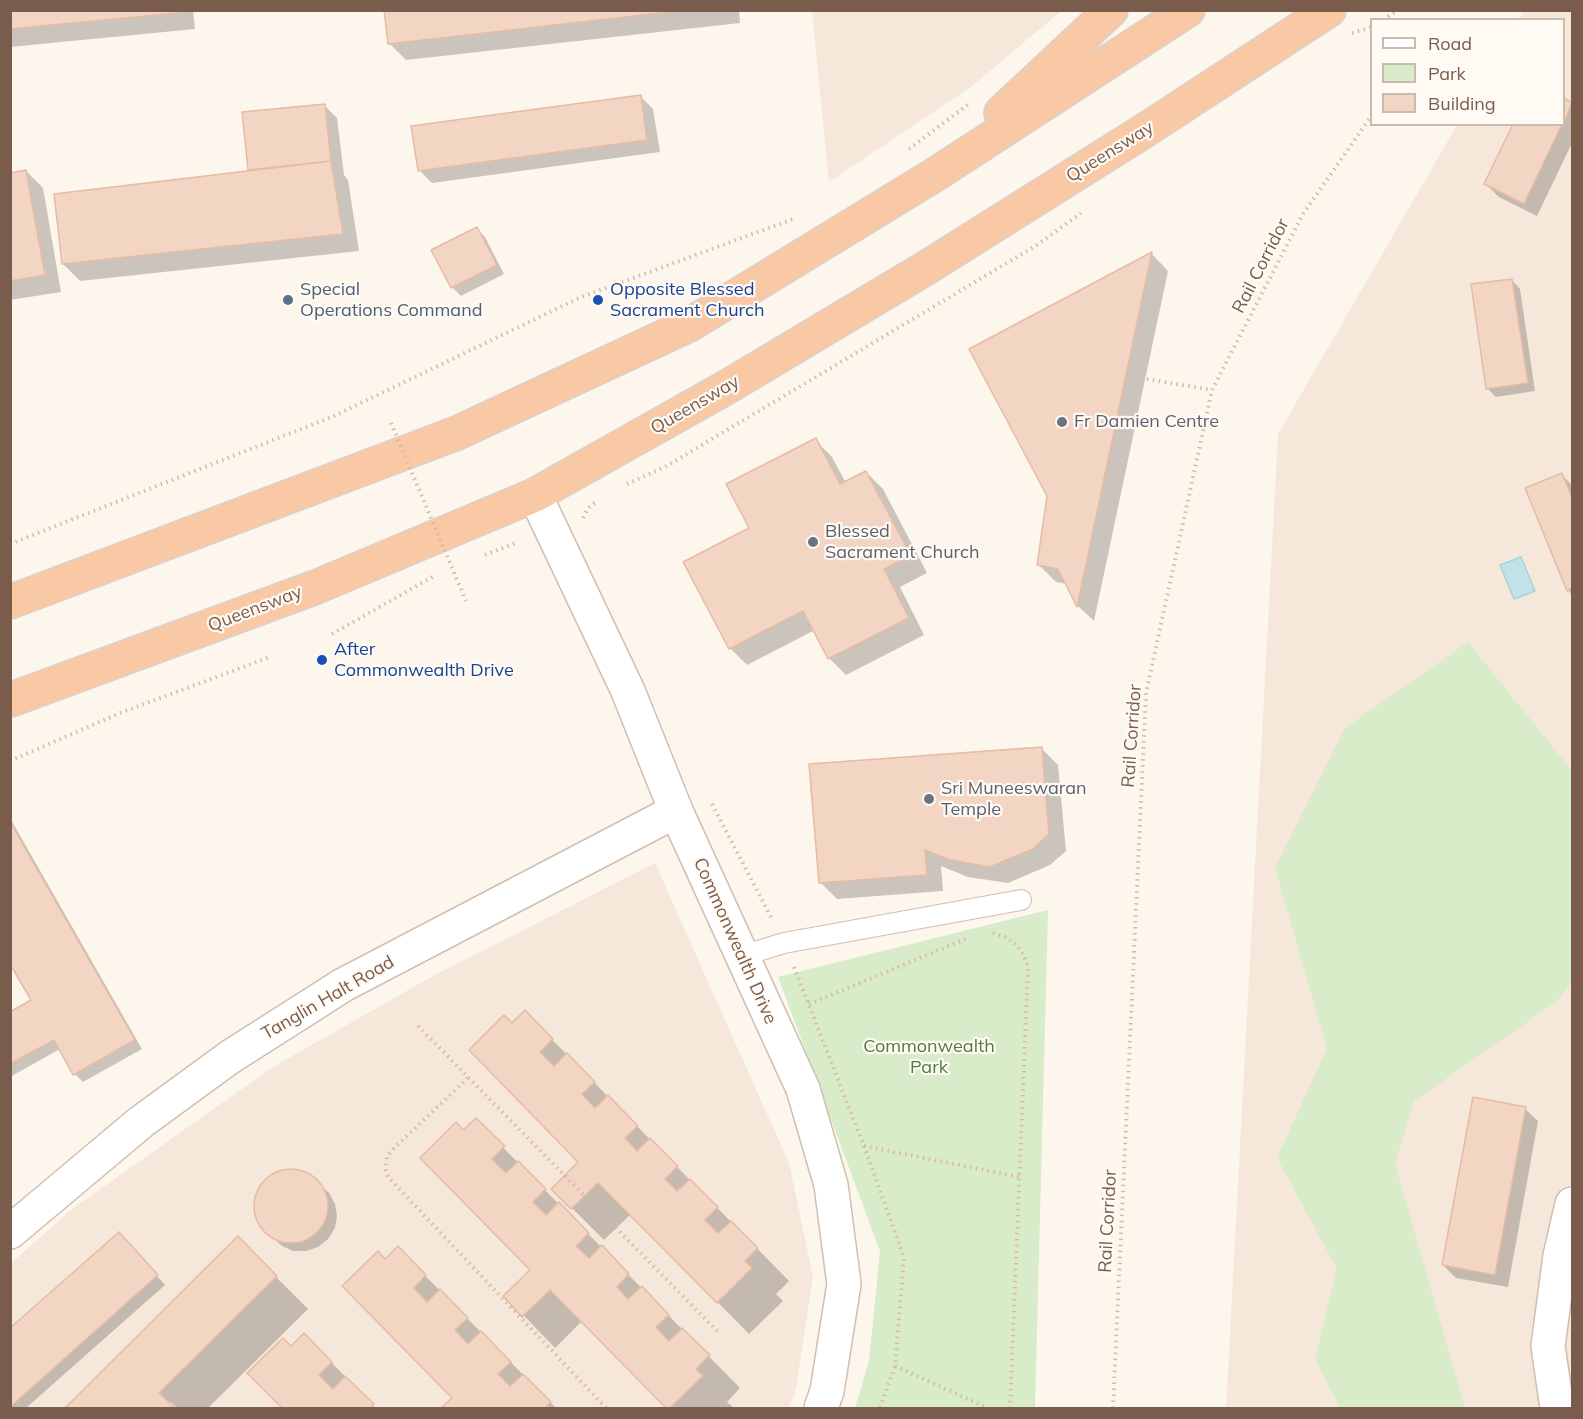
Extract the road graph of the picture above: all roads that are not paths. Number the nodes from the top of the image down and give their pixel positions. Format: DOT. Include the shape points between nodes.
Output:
graph roads {
  1 [pos="1111,10"];
  2 [pos="1188,10"];
  3 [pos="1339,22"];
  4 [pos="936,174"];
  5 [pos="535,495"];
  6 [pos="10,602"];
  7 [pos="10,700"];
  8 [pos="676,811"];
  9 [pos="1020,900"];
  10 [pos="742,956"];
  11 [pos="1572,1204"];
  12 [pos="10,1232"];
  13 [pos="821,1408"];
  14 [pos="1557,1408"];
  1 -- 4 [label="highway"];
  2 -- 4 [label="highway"];
  3 -- 5 [label="highway, Queensway" via="1147,129 926,268"];
  4 -- 6 [label="highway" via="689,325 609,363 457,433"];
  5 -- 7 [label="highway, Queensway" via="316,587"];
  5 -- 8 [label="street, Commonwealth Drive" via="628,692"];
  8 -- 10 [label="street, Commonwealth Drive"];
  8 -- 12 [label="street, Tanglin Halt Road" via="343,986 230,1057 141,1122"];
  9 -- 10 [label="lane" via="784,943"];
  10 -- 13 [label="street, Commonwealth Drive" via="802,1089 831,1185 844,1284"];
  11 -- 14 [label="street" via="1560,1256 1548,1346"];
}
